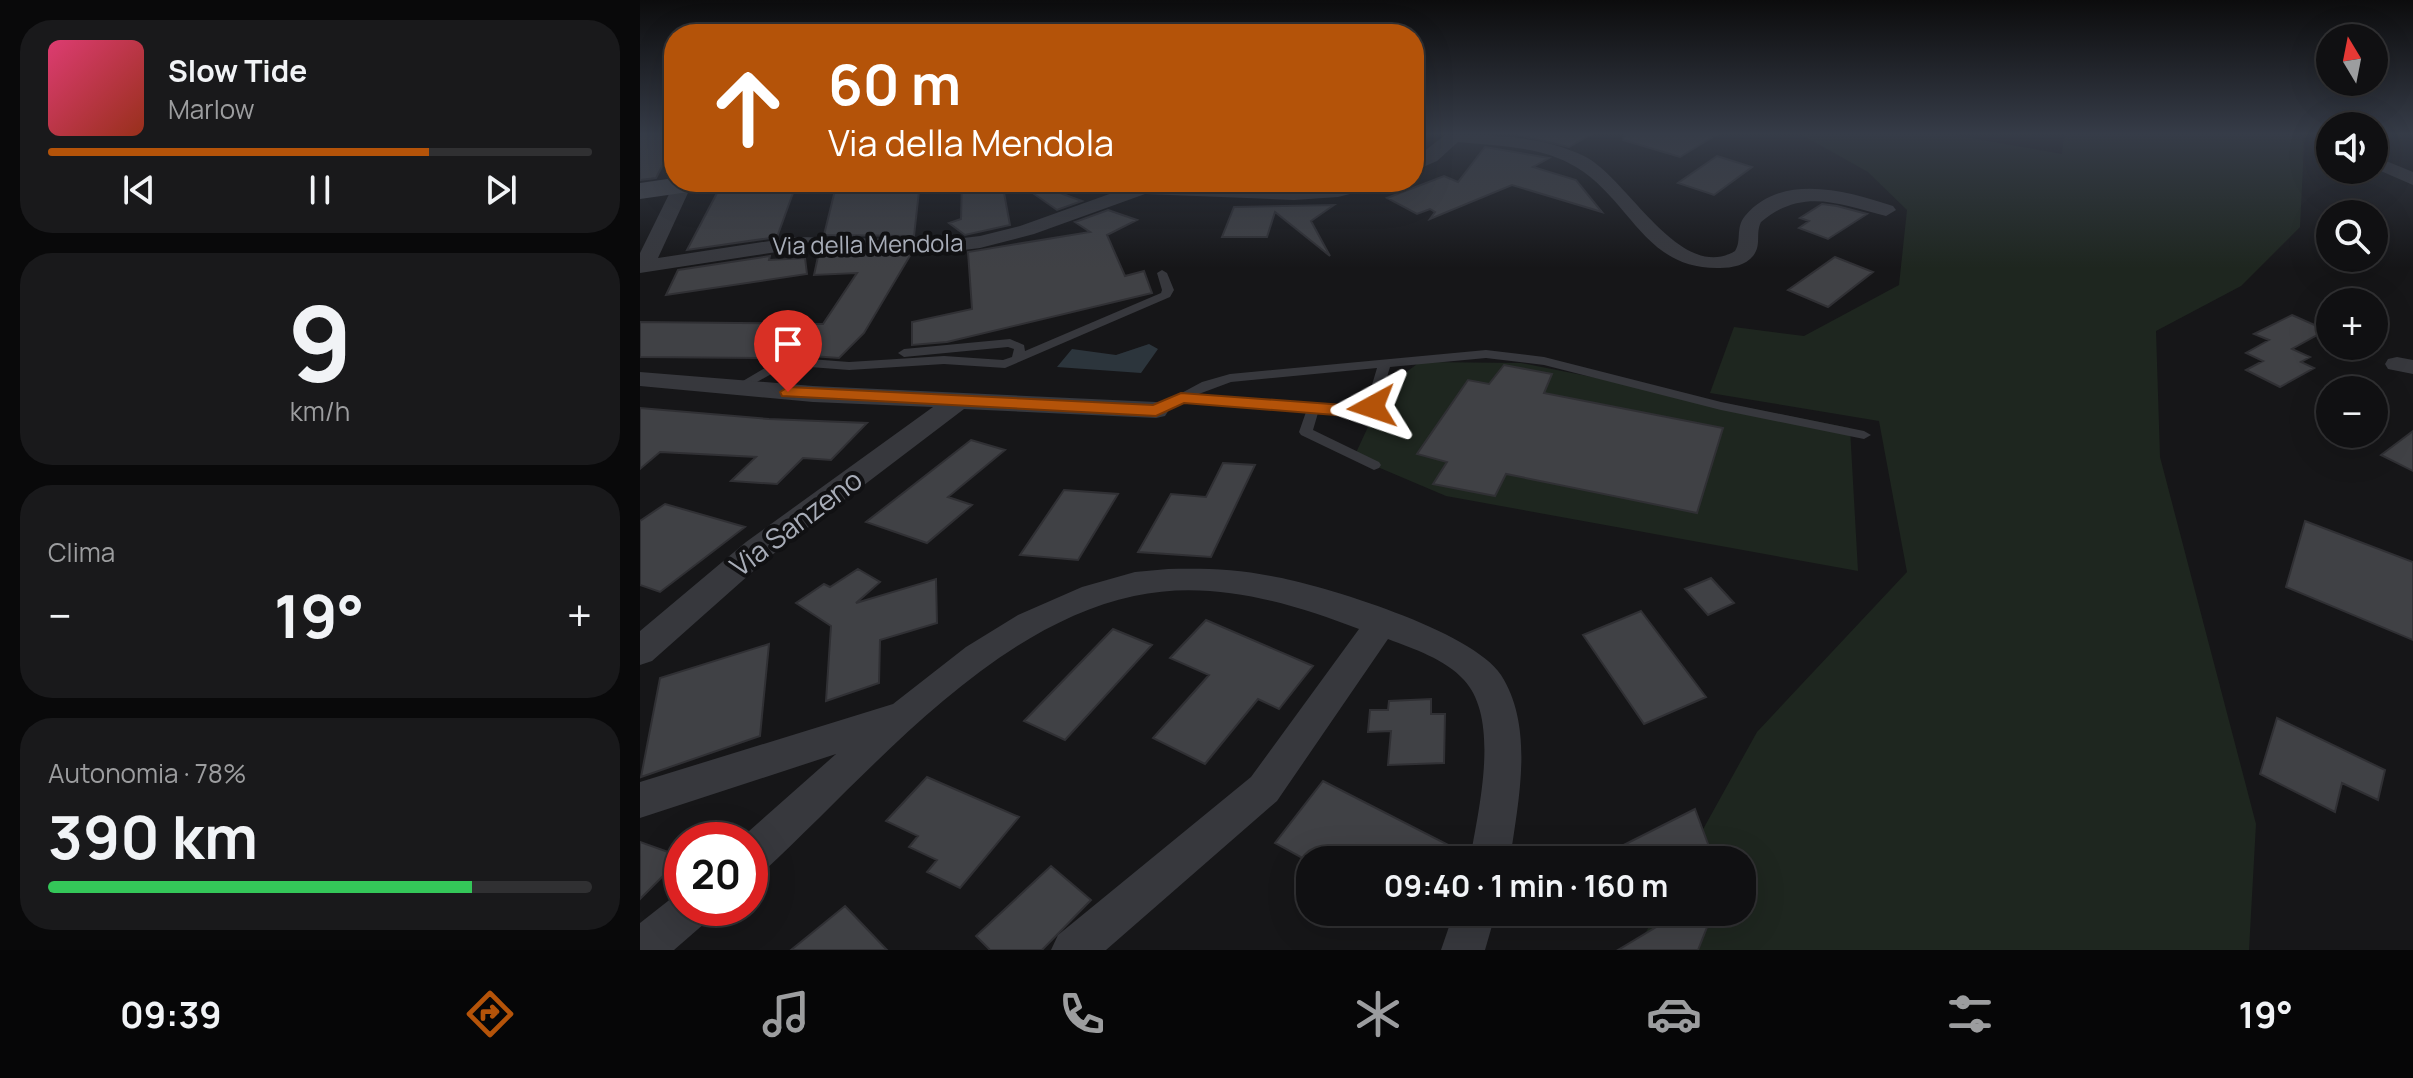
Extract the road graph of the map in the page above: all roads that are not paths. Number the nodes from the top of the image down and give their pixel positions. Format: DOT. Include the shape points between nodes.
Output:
graph roads {
  1 [pos="1606,179"];
  2 [pos="664,187"];
  3 [pos="640,191"];
  4 [pos="685,192"];
  5 [pos="1132,192"];
  6 [pos="1244,192"];
  7 [pos="1323,192"];
  8 [pos="1886,210"];
  9 [pos="642,266"];
  10 [pos="1162,273"];
  11 [pos="880,355"];
  12 [pos="1017,359"];
  13 [pos="1385,363"];
  14 [pos="640,379"];
  15 [pos="737,388"];
  16 [pos="1181,398"];
  17 [pos="957,402"];
  18 [pos="1313,409"];
  19 [pos="1156,410"];
  20 [pos="1864,435"];
  21 [pos="1374,465"];
  22 [pos="1381,624"];
  23 [pos="640,651"];
  24 [pos="903,717"];
  25 [pos="640,800"];
  26 [pos="768,841"];
  27 [pos="1491,846"];
  28 [pos="669,926"];
  29 [pos="1471,926"];
  30 [pos="641,950"];
  31 [pos="1073,950"];
  32 [pos="1463,950"];
  1 -- 8 [label="street" via="1664,245 1702,261 1741,257 1749,246 1750,219 1794,195 1827,193"];
  2 -- 3 [label="street"];
  4 -- 9 [label="street"];
  5 -- 9 [label="street, Via della Mendola" via="980,242 796,243"];
  6 -- 7 [label="street, Via della Mendola"];
  10 -- 12 [label="lane" via="1166,295"];
  11 -- 12 [label="lane" via="1010,343 1020,348"];
  12 -- 15 [label="lane" via="996,365 959,360 849,366 791,362"];
  13 -- 16 [label="lane" via="1230,378"];
  13 -- 18 [label="lane" via="1372,407 1360,412"];
  13 -- 20 [label="lane" via="1486,354 1544,361"];
  14 -- 15 [label="street"];
  15 -- 17 [label="street"];
  16 -- 18 [label="lane"];
  16 -- 19 [label="lane"];
  17 -- 19 [label="street"];
  17 -- 23 [label="street, Via Sanzeno" via="757,550"];
  18 -- 21 [label="lane" via="1306,432"];
  22 -- 24 [label="street" via="1271,588 1205,582 1135,584 1089,598 1015,633"];
  22 -- 27 [label="street" via="1464,660 1495,695 1501,749"];
  22 -- 31 [label="street" via="1264,789"];
  24 -- 25 [label="street"];
  24 -- 26 [label="street"];
  28 -- 30 [label="street"];
  29 -- 32 [label="street"];
}
